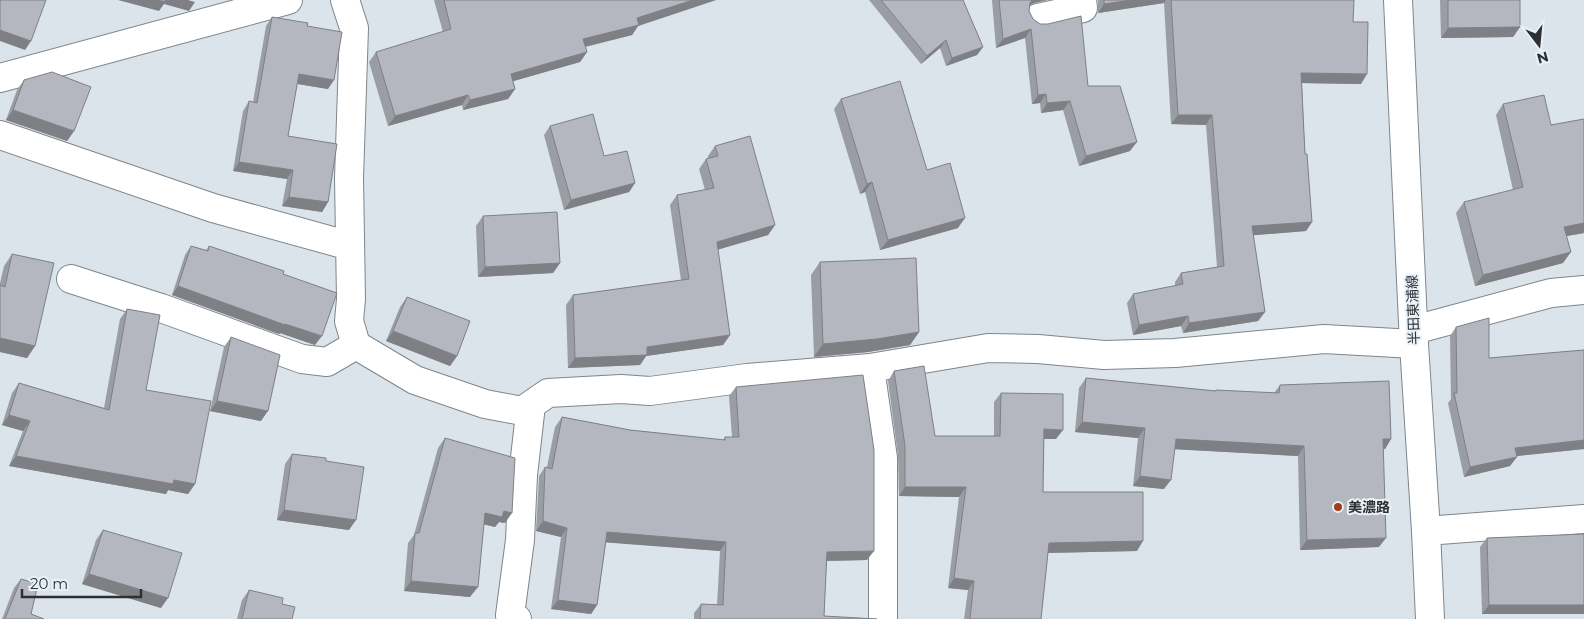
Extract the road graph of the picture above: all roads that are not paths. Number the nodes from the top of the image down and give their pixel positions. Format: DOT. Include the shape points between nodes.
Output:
graph roads {
  1 [pos="288,0"];
  2 [pos="345,0"];
  3 [pos="1082,0"];
  4 [pos="1398,0"];
  5 [pos="1038,18"];
  6 [pos="0,78"];
  7 [pos="0,136"];
  8 [pos="350,246"];
  9 [pos="71,280"];
  10 [pos="1584,290"];
  11 [pos="1414,337"];
  12 [pos="356,345"];
  13 [pos="870,368"];
  14 [pos="531,405"];
  15 [pos="1584,519"];
  16 [pos="1426,531"];
  17 [pos="517,619"];
  18 [pos="883,619"];
  19 [pos="1430,619"];
  1 -- 6 [label="street"];
  2 -- 8 [label="street" via="354,28"];
  3 -- 5 [label="street" via="1083,8"];
  4 -- 11 [label="street, 半田東浦線"];
  7 -- 8 [label="street" via="213,208"];
  8 -- 12 [label="street" via="349,321"];
  9 -- 12 [label="street" via="161,308 302,359 326,362"];
  10 -- 11 [label="street" via="1551,293"];
  11 -- 13 [label="street" via="1324,339 1175,353 1104,355 988,348"];
  11 -- 16 [label="street, 半田東浦線"];
  12 -- 14 [label="street" via="414,380 485,404 522,411"];
  13 -- 14 [label="street" via="747,378 650,391 548,392"];
  13 -- 18 [label="street" via="883,458"];
  14 -- 17 [label="street" via="510,615"];
  15 -- 16 [label="street"];
  16 -- 19 [label="street, 半田東浦線"];
}
